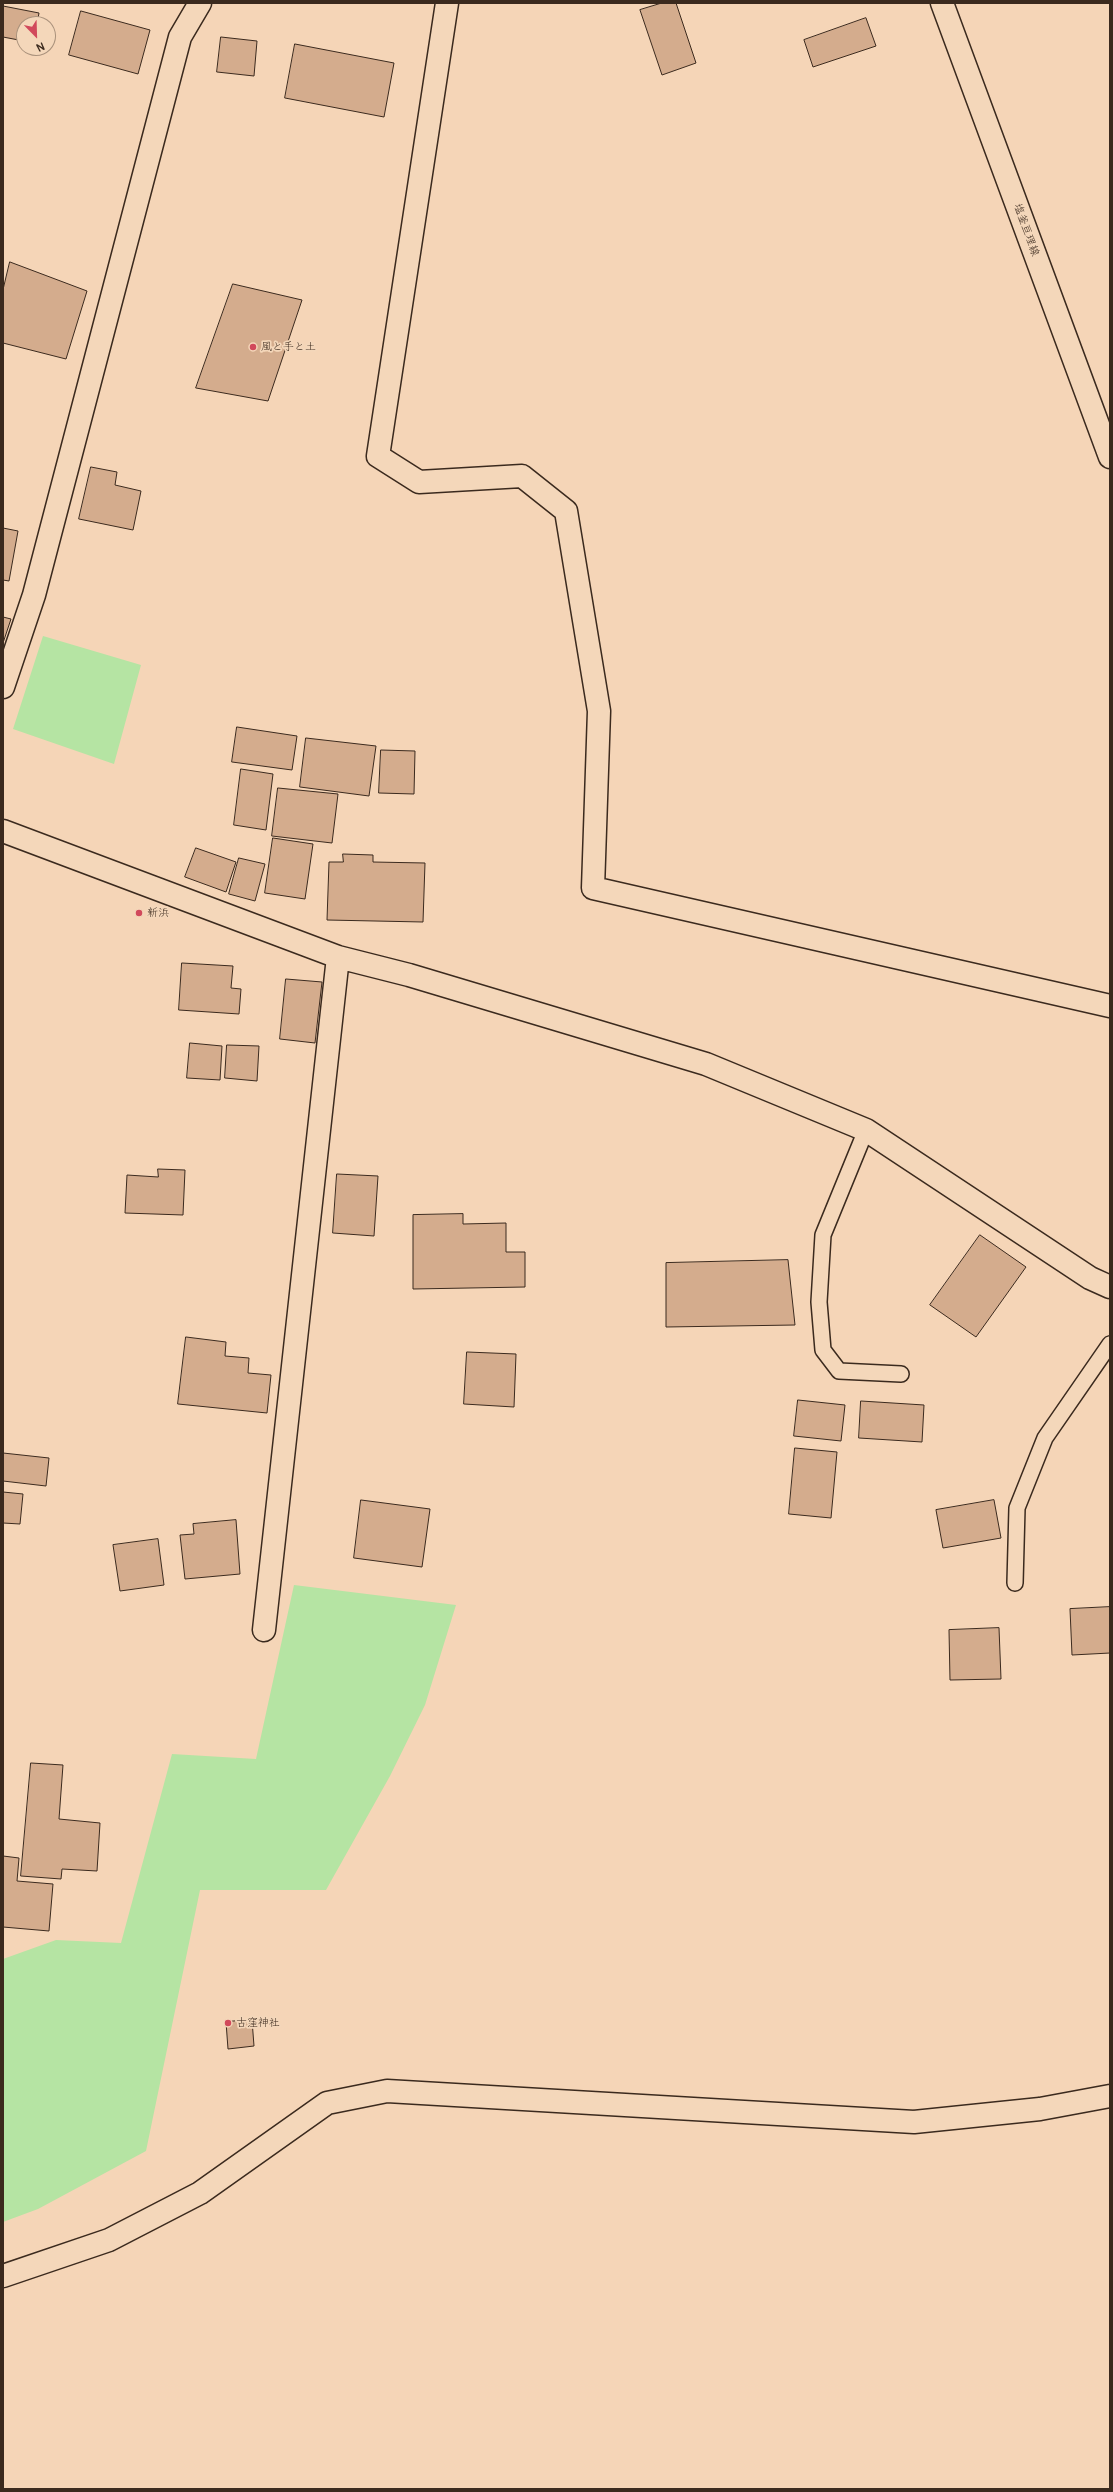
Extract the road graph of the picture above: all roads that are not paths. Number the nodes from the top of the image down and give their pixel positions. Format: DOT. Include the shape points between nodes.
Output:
graph roads {
  1 [pos="200,3"];
  2 [pos="447,3"];
  3 [pos="942,3"];
  4 [pos="1110,457"];
  5 [pos="3,688"];
  6 [pos="3,831"];
  7 [pos="338,957"];
  8 [pos="1110,1006"];
  9 [pos="866,1130"];
  10 [pos="1110,1287"];
  11 [pos="1110,1344"];
  12 [pos="901,1374"];
  13 [pos="1015,1583"];
  14 [pos="264,1630"];
  15 [pos="1110,2096"];
  16 [pos="3,2276"];
  1 -- 5 [label="street" via="180,37 34,595"];
  2 -- 8 [label="street" via="378,456 418,482 522,476 566,511 599,711 594,888"];
  3 -- 4 [label="street, 塩釜亘理線"];
  6 -- 7 [label="street"];
  7 -- 9 [label="street" via="409,975 706,1064"];
  7 -- 14 [label="street"];
  9 -- 10 [label="street" via="1090,1278"];
  9 -- 12 [label="lane" via="823,1235 819,1302 824,1350 839,1371"];
  11 -- 13 [label="lane" via="1042,1445 1017,1508"];
  15 -- 16 [label="street" via="1040,2109 914,2122 387,2091 327,2103 200,2193 109,2240"];
}
